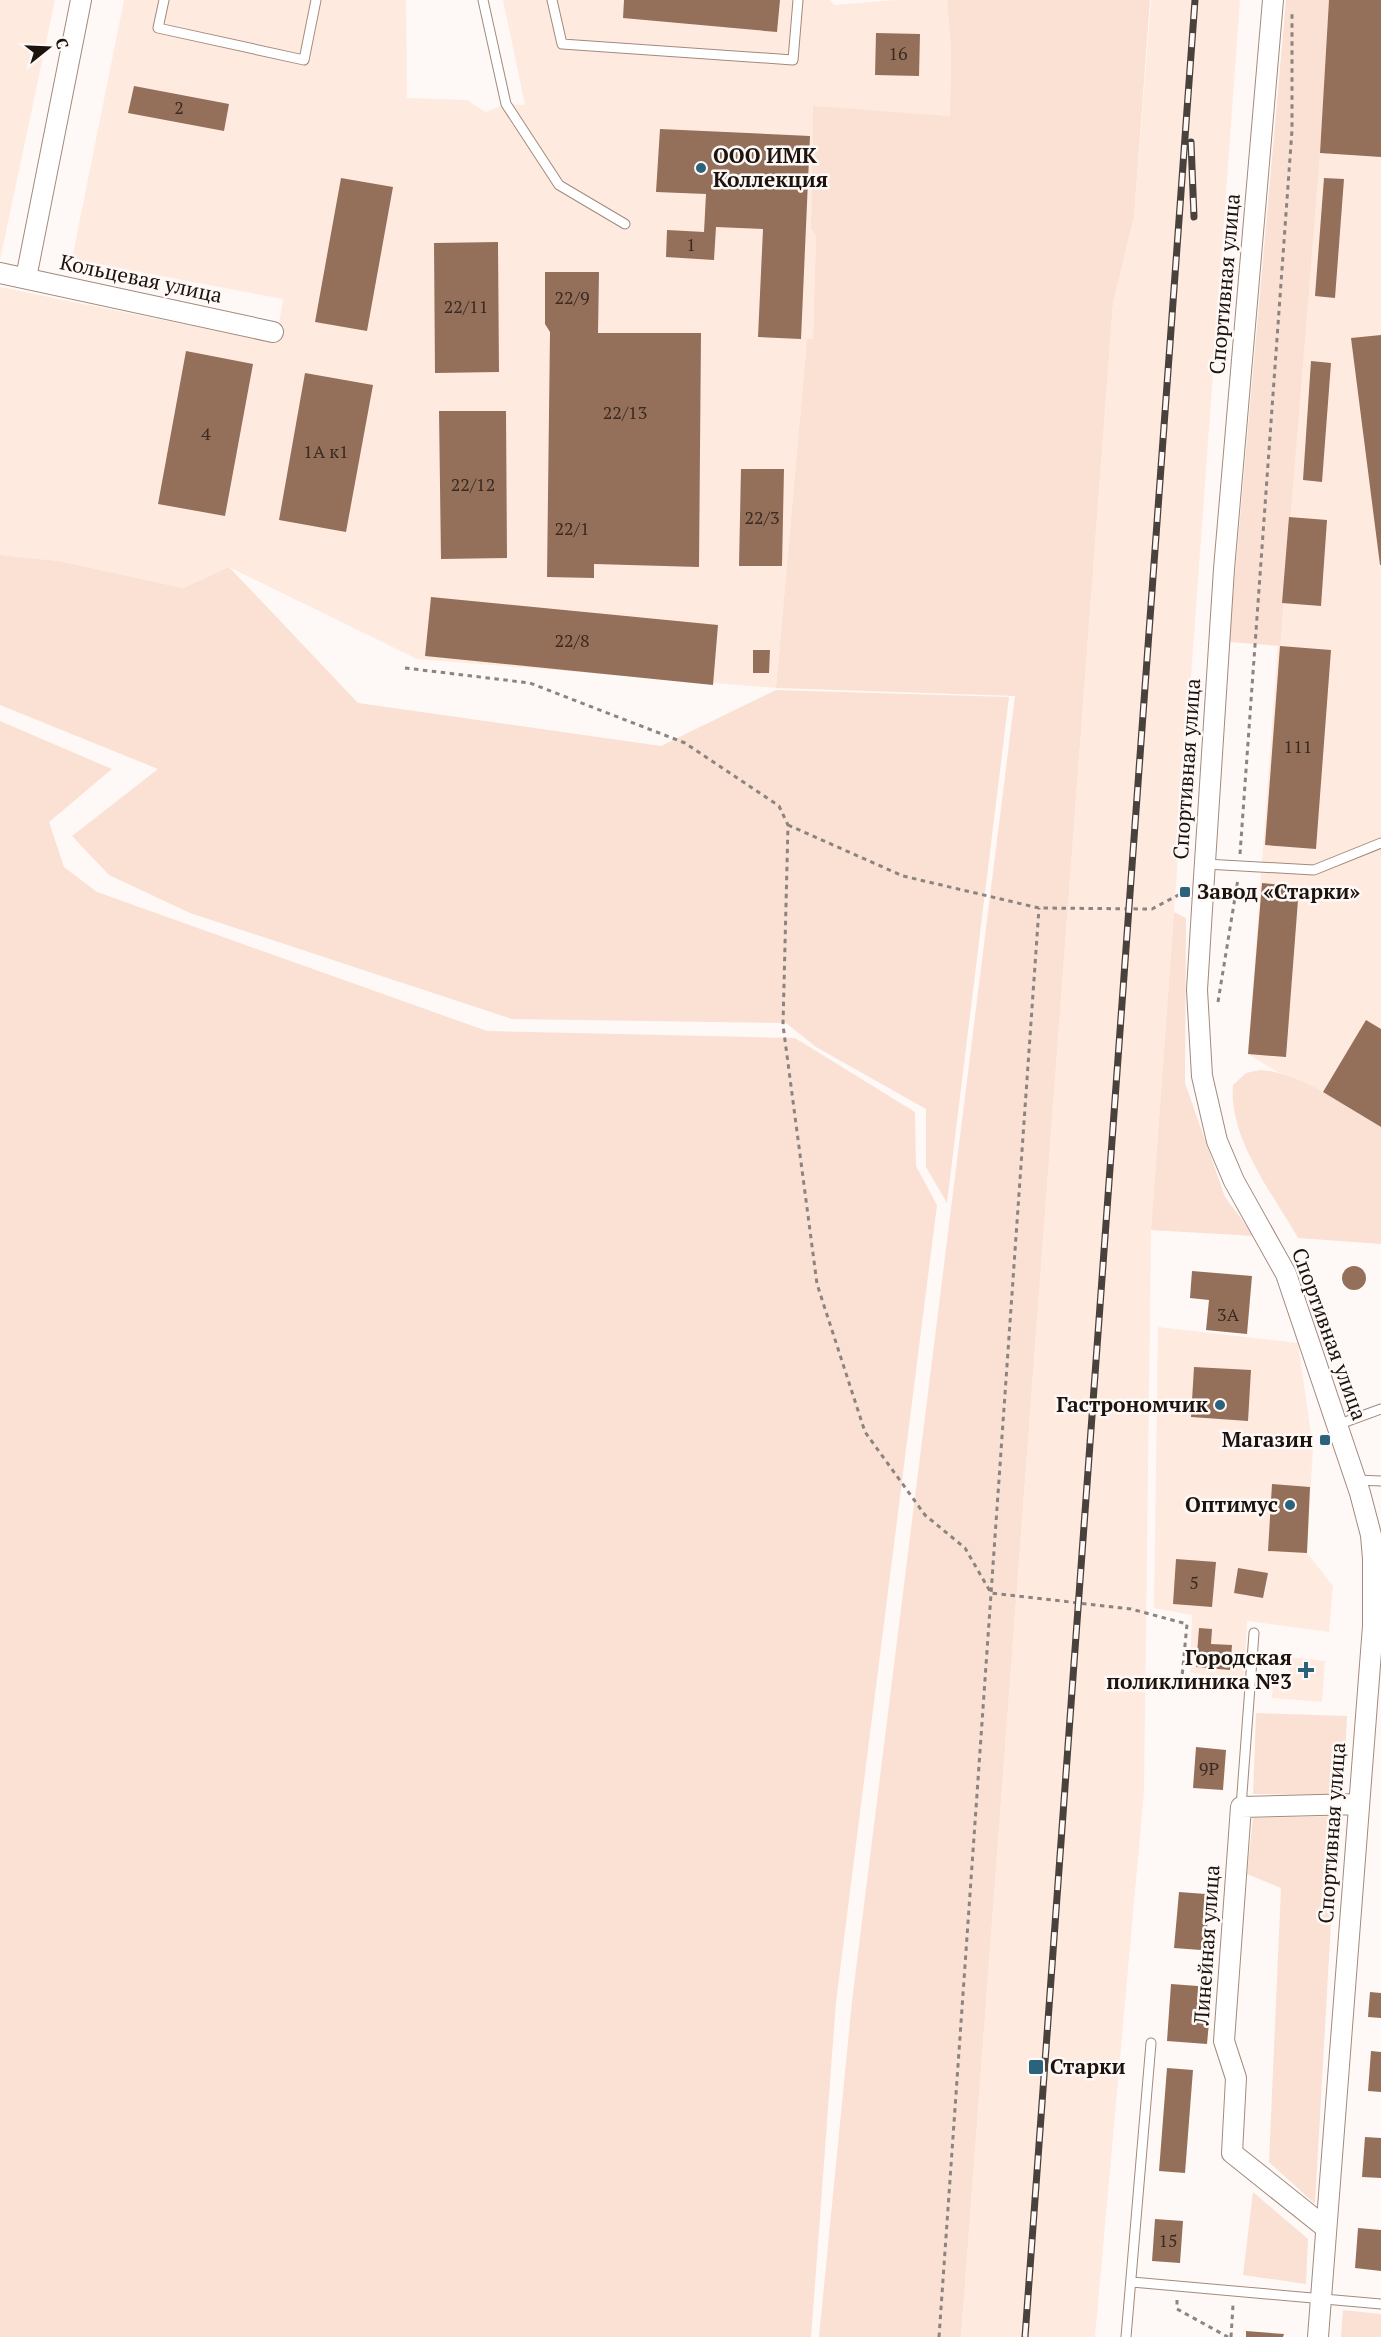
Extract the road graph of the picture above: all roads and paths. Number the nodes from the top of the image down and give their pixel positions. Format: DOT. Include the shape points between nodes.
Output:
graph roads {
  1 [pos="81,0"];
  2 [pos="164,0"];
  3 [pos="316,0"];
  4 [pos="483,0"];
  5 [pos="552,0"];
  6 [pos="798,0"];
  7 [pos="1273,0"];
  8 [pos="1292,12"];
  9 [pos="625,224"];
  10 [pos="0,273"];
  11 [pos="26,278"];
  12 [pos="273,332"];
  13 [pos="405,668"];
  14 [pos="788,825"];
  15 [pos="1381,843"];
  16 [pos="1205,864"];
  17 [pos="1239,866"];
  18 [pos="1185,892"];
  19 [pos="1039,908"];
  20 [pos="1216,1008"];
  21 [pos="1381,1409"];
  22 [pos="1337,1425"];
  23 [pos="1356,1480"];
  24 [pos="1381,1481"];
  25 [pos="991,1593"];
  26 [pos="1254,1633"];
  27 [pos="1249,1684"];
  28 [pos="1359,1804"];
  29 [pos="1241,1807"];
  30 [pos="1151,2043"];
  31 [pos="1326,2228"];
  32 [pos="1132,2282"];
  33 [pos="1178,2286"];
  34 [pos="1321,2298"];
  35 [pos="1381,2304"];
  36 [pos="1232,2321"];
  37 [pos="939,2337"];
  38 [pos="1126,2337"];
  39 [pos="1229,2337"];
  40 [pos="1318,2337"];
  1 -- 11 [label="street"];
  2 -- 3 [label="lane" via="158,28 304,60"];
  4 -- 9 [label="lane" via="506,104 559,185"];
  5 -- 6 [label="lane" via="562,44 793,60"];
  7 -- 16 [label="street, Спортивная улица" via="1224,569"];
  8 -- 17 [label="path" via="1292,129"];
  10 -- 11 [label="street, Кольцевая улица"];
  11 -- 12 [label="street, Кольцевая улица"];
  13 -- 14 [label="path" via="530,683 685,743 779,806"];
  14 -- 19 [label="path" via="903,876"];
  14 -- 25 [label="path" via="783,1025 817,1284 865,1432 925,1515 965,1548"];
  15 -- 17 [label="lane" via="1314,870"];
  16 -- 17 [label="lane"];
  16 -- 22 [label="street, Спортивная улица" via="1197,990 1208,1113 1234,1181 1286,1274"];
  17 -- 20 [label="path"];
  18 -- 19 [label="path" via="1152,909"];
  19 -- 25 [label="path"];
  21 -- 22 [label="lane"];
  22 -- 23 [label="street, Спортивная улица"];
  23 -- 24 [label="lane"];
  23 -- 28 [label="street, Спортивная улица" via="1371,1535 1373,1586"];
  25 -- 27 [label="path" via="1131,1609 1186,1624 1182,1677"];
  25 -- 37 [label="path"];
  26 -- 27 [label="lane"];
  27 -- 29 [label="lane"];
  28 -- 29 [label="street"];
  28 -- 31 [label="street, Спортивная улица"];
  29 -- 31 [label="street, Линейная улица" via="1224,2041 1236,2078 1232,2153"];
  30 -- 32 [label="lane"];
  31 -- 34 [label="street, Спортивная улица"];
  32 -- 33 [label="lane"];
  32 -- 38 [label="lane"];
  33 -- 34 [label="lane"];
  33 -- 39 [label="path" via="1177,2308"];
  34 -- 35 [label="lane"];
  34 -- 40 [label="street, Спортивная улица"];
  36 -- 39 [label="path"];
}
